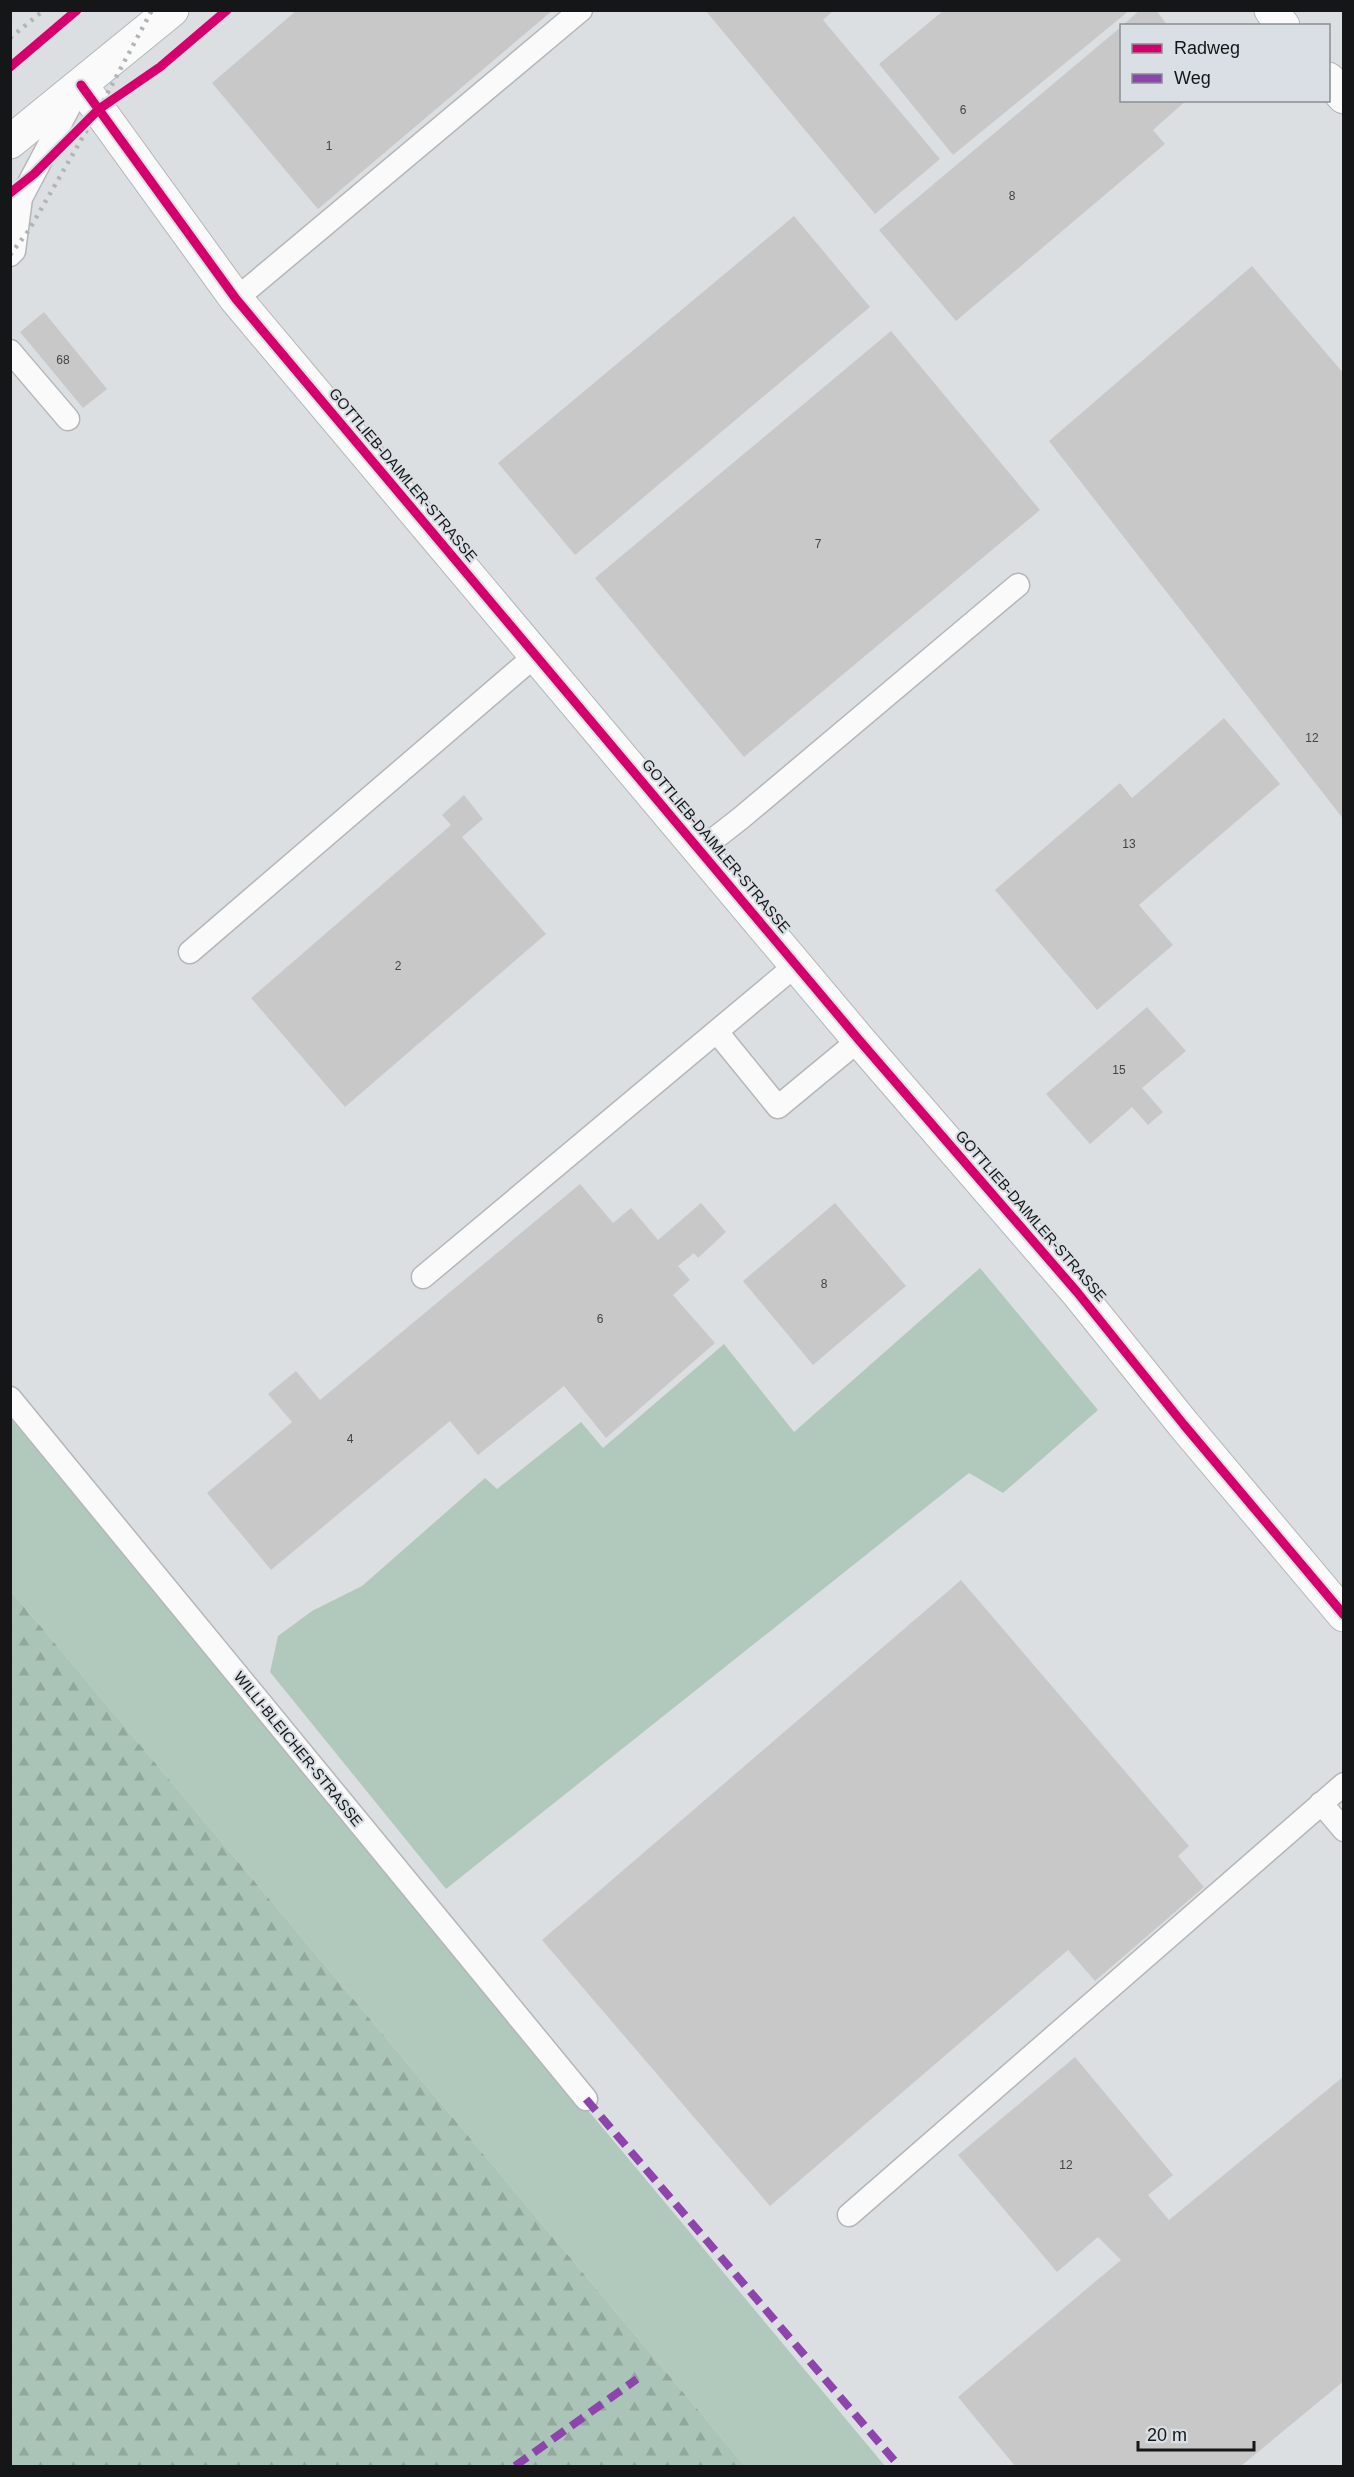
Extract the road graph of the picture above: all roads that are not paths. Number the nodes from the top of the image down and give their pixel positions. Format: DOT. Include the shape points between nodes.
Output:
graph roads {
  1 [pos="172,10"];
  2 [pos="581,10"];
  3 [pos="1271,10"];
  4 [pos="1282,24"];
  5 [pos="1330,80"];
  6 [pos="81,85"];
  7 [pos="1344,97"];
  8 [pos="10,142"];
  9 [pos="10,255"];
  10 [pos="236,299"];
  11 [pos="10,351"];
  12 [pos="68,419"];
  13 [pos="1018,585"];
  14 [pos="536,656"];
  15 [pos="700,850"];
  16 [pos="190,952"];
  17 [pos="796,965"];
  18 [pos="717,1032"];
  19 [pos="859,1040"];
  20 [pos="423,1277"];
  21 [pos="10,1398"];
  22 [pos="1344,1614"];
  23 [pos="1344,1784"];
  24 [pos="1322,1803"];
  25 [pos="1344,1830"];
  26 [pos="586,2099"];
  27 [pos="849,2215"];
  1 -- 6 [label="street"];
  2 -- 10 [label="lane"];
  3 -- 4 [label="street"];
  5 -- 7 [label="street"];
  6 -- 8 [label="street"];
  6 -- 9 [label="lane" via="21,198 14,251"];
  6 -- 10 [label="street, GOTTLIEB-DAIMLER-STRASSE"];
  10 -- 14 [label="street, GOTTLIEB-DAIMLER-STRASSE"];
  11 -- 12 [label="lane"];
  13 -- 15 [label="lane"];
  14 -- 15 [label="street, GOTTLIEB-DAIMLER-STRASSE"];
  14 -- 16 [label="lane"];
  15 -- 17 [label="street, GOTTLIEB-DAIMLER-STRASSE"];
  17 -- 18 [label="lane"];
  17 -- 19 [label="street, GOTTLIEB-DAIMLER-STRASSE"];
  18 -- 19 [label="lane" via="778,1107"];
  18 -- 20 [label="lane"];
  19 -- 22 [label="street, GOTTLIEB-DAIMLER-STRASSE" via="1077,1293"];
  21 -- 26 [label="lane, WILLI-BLEICHER-STRASSE"];
  23 -- 24 [label="lane"];
  24 -- 25 [label="lane"];
  24 -- 27 [label="lane"];
}
